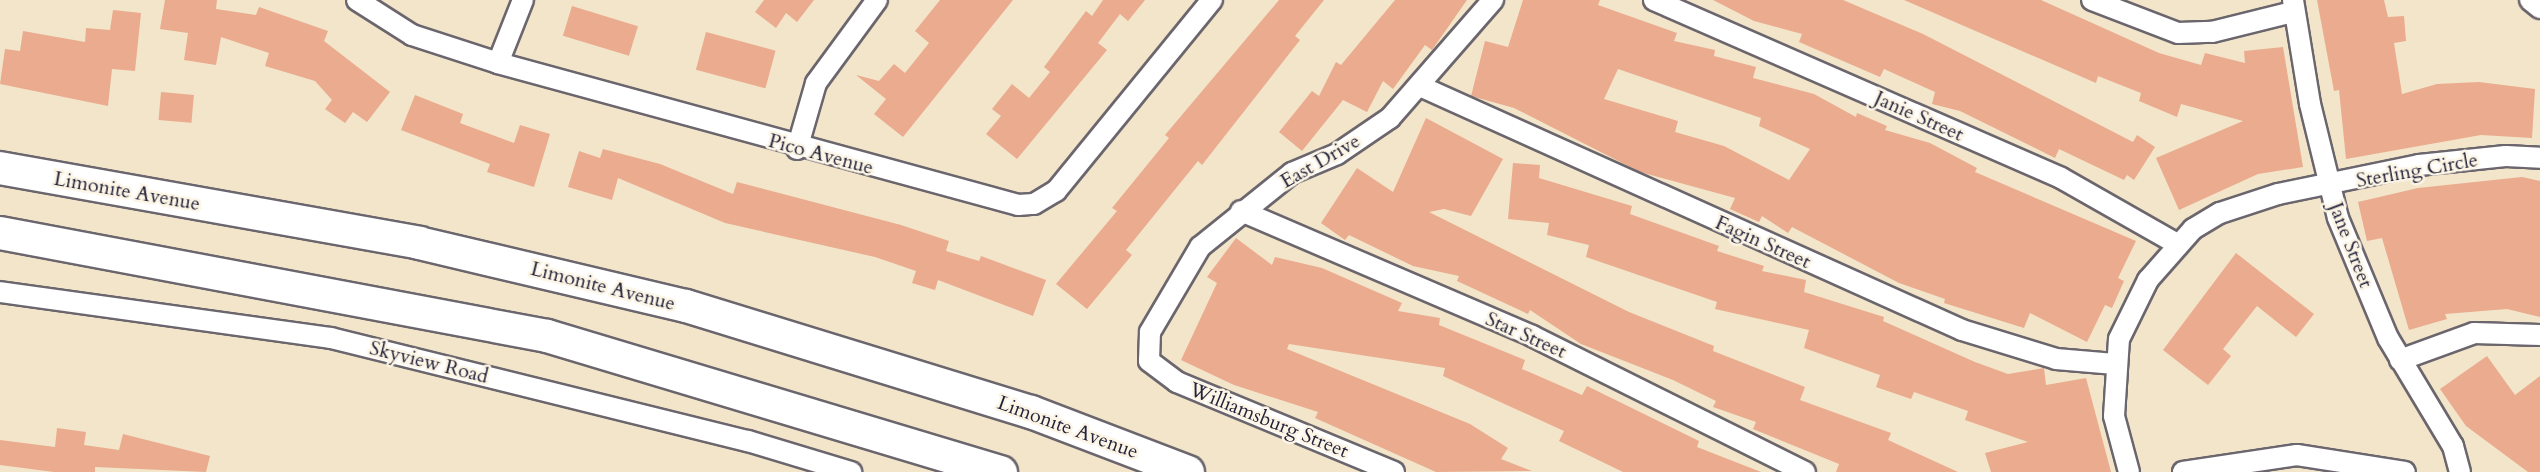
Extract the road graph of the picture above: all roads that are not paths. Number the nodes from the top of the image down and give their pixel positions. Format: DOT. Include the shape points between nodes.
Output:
graph roads {
  1 [pos="357,0"];
  2 [pos="523,0"];
  3 [pos="877,0"];
  4 [pos="1212,0"];
  5 [pos="1493,0"];
  6 [pos="1654,0"];
  7 [pos="2092,0"];
  8 [pos="2530,0"];
  9 [pos="2293,6"];
  10 [pos="2540,8"];
  11 [pos="498,63"];
  12 [pos="1422,87"];
  13 [pos="797,148"];
  14 [pos="2540,158"];
  15 [pos="0,168"];
  16 [pos="2329,185"];
  17 [pos="1241,211"];
  18 [pos="0,233"];
  19 [pos="2177,244"];
  20 [pos="0,292"];
  21 [pos="2540,335"];
  22 [pos="2400,360"];
  23 [pos="1149,361"];
  24 [pos="2115,364"];
  25 [pos="2360,467"];
  26 [pos="851,472"];
  27 [pos="1001,472"];
  28 [pos="1188,472"];
  29 [pos="1394,472"];
  30 [pos="1805,472"];
  31 [pos="2129,472"];
  32 [pos="2183,472"];
  33 [pos="2404,472"];
  34 [pos="2460,472"];
  1 -- 11 [label="street, Pico Avenue" via="412,35"];
  2 -- 11 [label="street"];
  3 -- 13 [label="street" via="816,83"];
  4 -- 13 [label="street, Pico Avenue" via="1062,184 1034,204 1001,202"];
  5 -- 12 [label="street, East Drive"];
  6 -- 19 [label="street, Janie Street" via="2061,178"];
  7 -- 9 [label="street" via="2178,33 2212,32"];
  8 -- 10 [label="street"];
  9 -- 16 [label="street, Jane Street"];
  11 -- 13 [label="street, Pico Avenue"];
  12 -- 17 [label="street, East Drive" via="1390,118 1337,154 1292,173"];
  12 -- 24 [label="street, Fagin Street" via="1962,330 2056,359"];
  14 -- 16 [label="street, Sterling Circle" via="2506,156 2419,165"];
  15 -- 28 [label="main road, Limonite Avenue" via="419,243 686,306 1031,412"];
  16 -- 19 [label="street, Sterling Circle" via="2220,213"];
  16 -- 22 [label="street, Jane Street" via="2350,250"];
  17 -- 23 [label="street, East Drive" via="1200,247 1168,295 1150,332"];
  17 -- 30 [label="street, Star Street" via="1532,336"];
  18 -- 27 [label="main road" via="547,336"];
  19 -- 24 [label="street, Sterling Circle" via="2127,316"];
  20 -- 26 [label="street, Skyview Road" via="331,338 748,441"];
  21 -- 22 [label="street" via="2474,333"];
  22 -- 34 [label="street, Jane Street" via="2453,446"];
  23 -- 29 [label="street, Williamsburg Street" via="1177,382"];
  24 -- 31 [label="street, Sterling Circle" via="2114,416"];
  25 -- 32 [label="street" via="2297,455"];
  25 -- 33 [label="street"];
}
